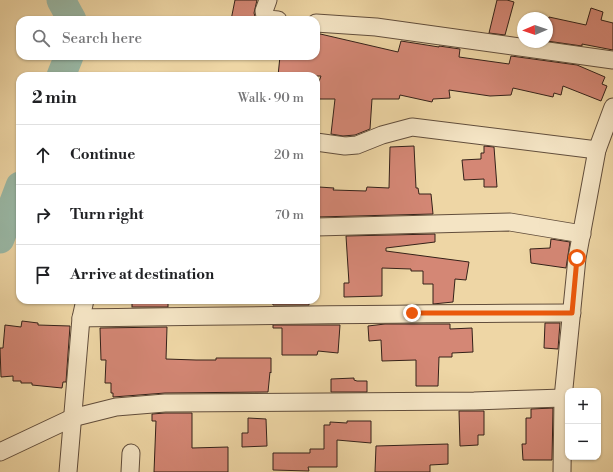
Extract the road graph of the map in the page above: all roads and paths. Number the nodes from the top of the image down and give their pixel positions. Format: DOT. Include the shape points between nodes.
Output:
graph roads {
  1 [pos="268,0"];
  2 [pos="265,16"];
  3 [pos="320,23"];
  4 [pos="613,60"];
  5 [pos="613,107"];
  6 [pos="320,143"];
  7 [pos="597,150"];
  8 [pos="320,227"];
  9 [pos="582,234"];
  10 [pos="84,304"];
  11 [pos="572,313"];
  12 [pos="82,318"];
  13 [pos="563,398"];
  14 [pos="72,418"];
  15 [pos="0,452"];
  16 [pos="131,453"];
  17 [pos="68,472"];
  18 [pos="130,472"];
  19 [pos="562,472"];
  1 -- 2 [label="street"];
  3 -- 4 [label="street" via="376,27"];
  5 -- 7 [label="street"];
  6 -- 7 [label="street" via="345,146 357,144 412,126"];
  7 -- 9 [label="street"];
  8 -- 9 [label="street" via="510,222"];
  9 -- 11 [label="street"];
  10 -- 12 [label="street"];
  11 -- 12 [label="street"];
  11 -- 13 [label="street"];
  12 -- 14 [label="street"];
  13 -- 14 [label="street" via="474,401 165,402 116,407"];
  13 -- 19 [label="street"];
  14 -- 15 [label="street"];
  14 -- 17 [label="street"];
  16 -- 18 [label="street"];
}
